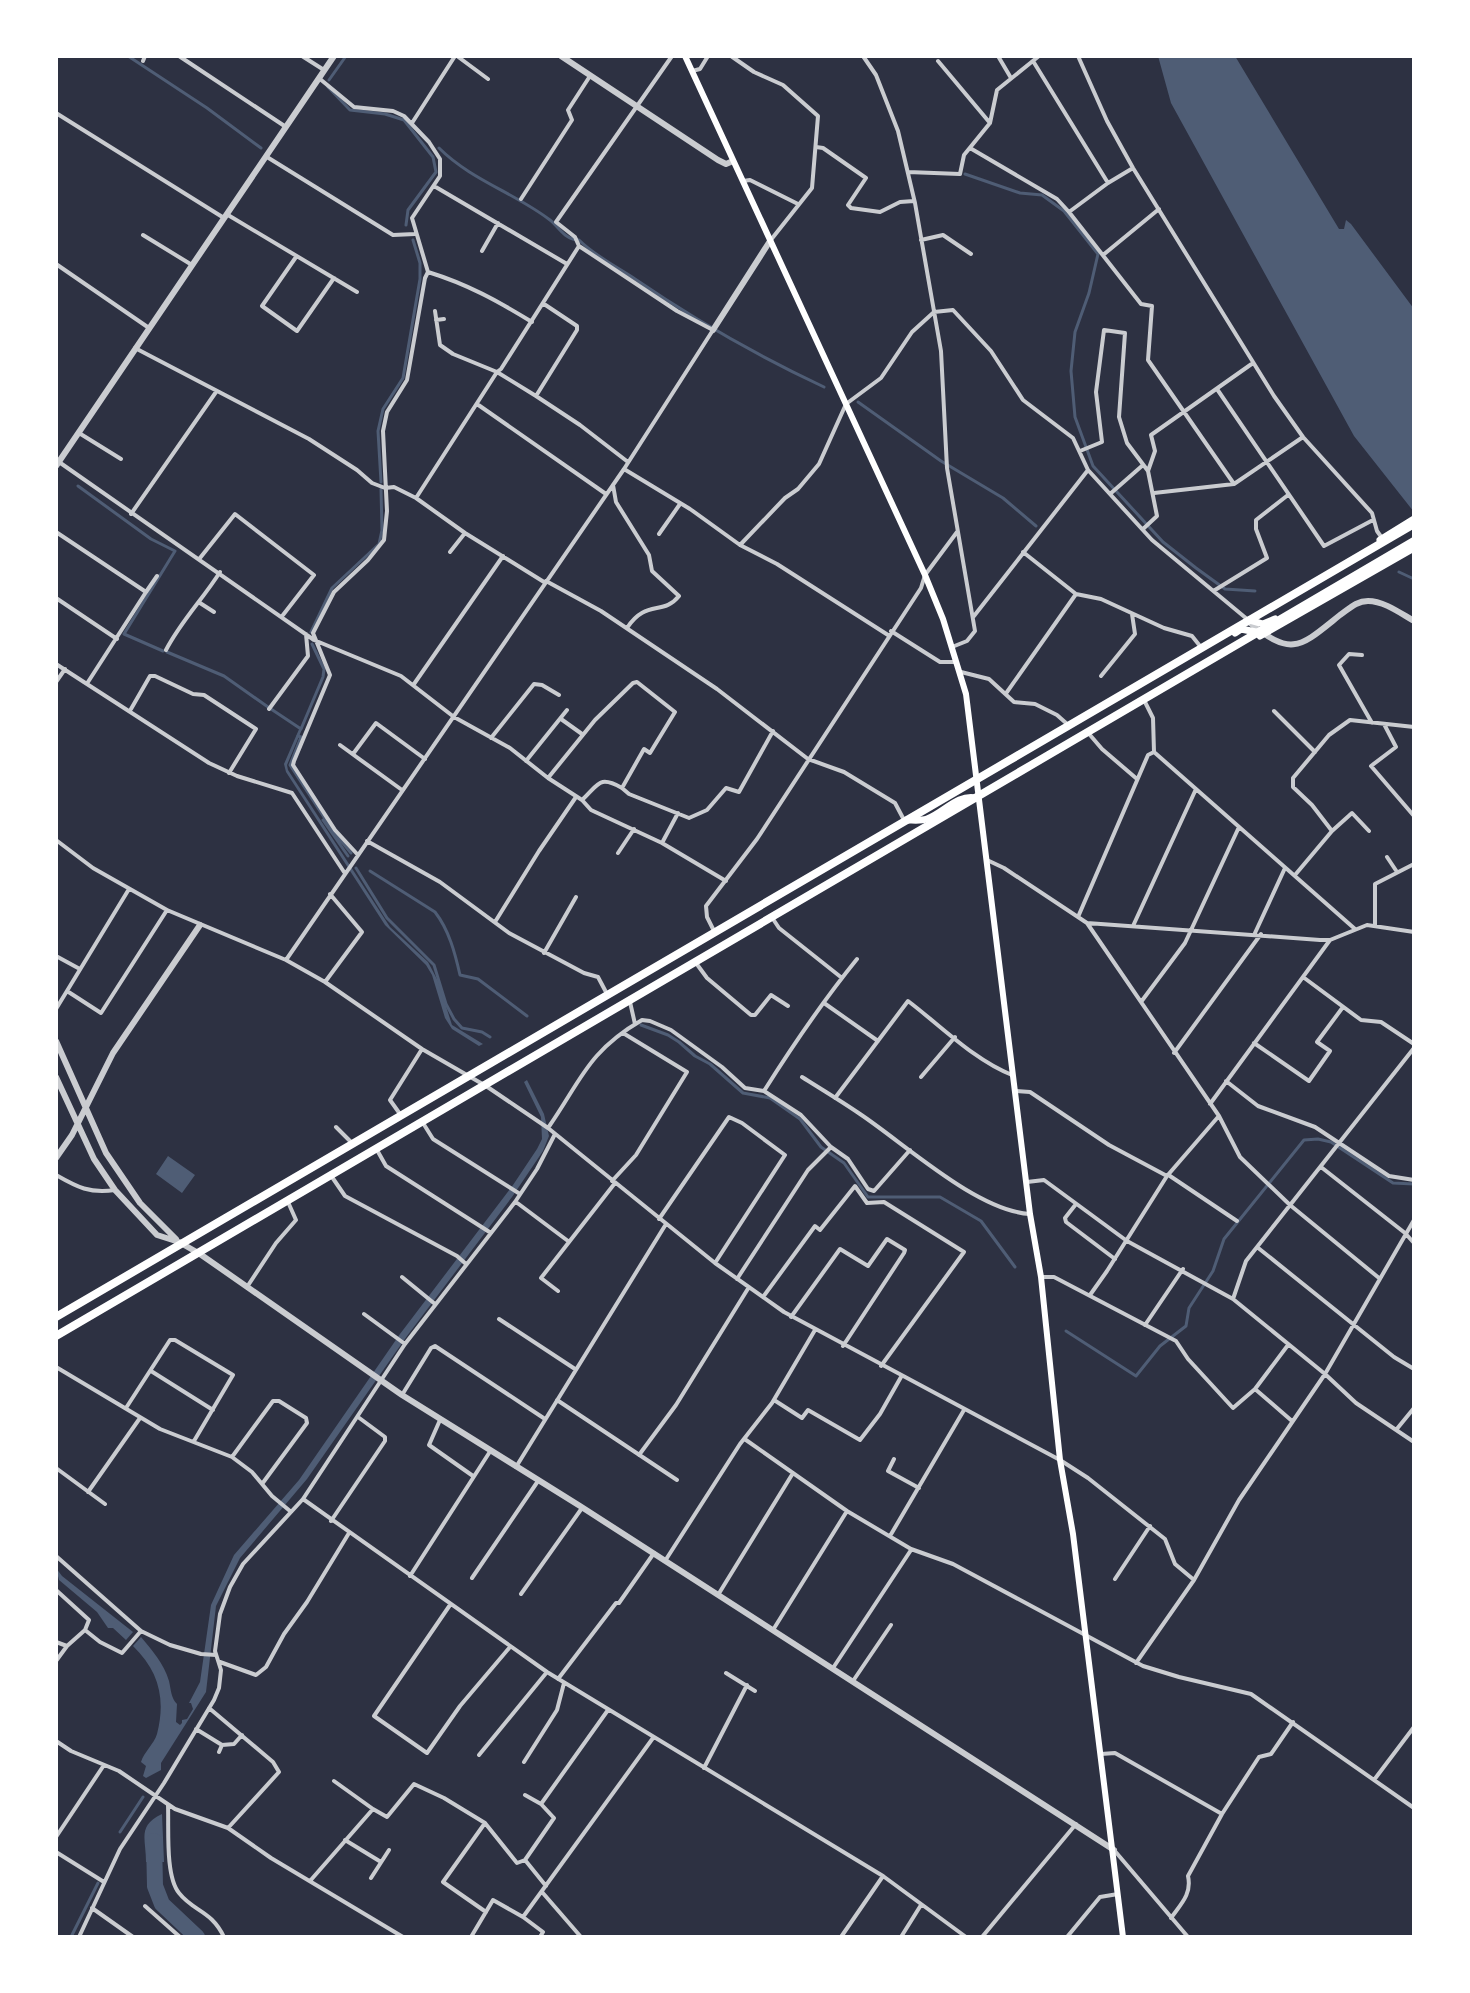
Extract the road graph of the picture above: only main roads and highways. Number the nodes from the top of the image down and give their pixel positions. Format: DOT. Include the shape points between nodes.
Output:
graph roads {
  1 [pos="685,56"];
  2 [pos="1414,522"];
  3 [pos="1414,541"];
  4 [pos="1411,549"];
  5 [pos="1338,591"];
  6 [pos="1247,619"];
  7 [pos="1264,634"];
  8 [pos="1200,646"];
  9 [pos="1072,745"];
  10 [pos="976,775"];
  11 [pos="979,799"];
  12 [pos="904,820"];
  13 [pos="56,1316"];
  14 [pos="56,1337"];
  15 [pos="1123,1937"];
  1 -- 10 [label="main road" via="925,575 961,672"];
  2 -- 6 [label="highway"];
  2 -- 13 [label="highway"];
  3 -- 14 [label="highway"];
  4 -- 5 [label="highway"];
  5 -- 6 [label="highway" via="1321,593 1263,624"];
  5 -- 7 [label="highway"];
  6 -- 8 [label="highway"];
  7 -- 8 [label="highway" via="1241,629"];
  7 -- 9 [label="highway"];
  8 -- 10 [label="highway"];
  9 -- 10 [label="highway" via="998,782 986,784"];
  9 -- 11 [label="highway"];
  10 -- 11 [label="main road"];
  10 -- 12 [label="highway"];
  11 -- 12 [label="highway" via="960,799 925,820"];
  11 -- 14 [label="highway"];
  11 -- 15 [label="main road"];
  12 -- 13 [label="highway"];
}
